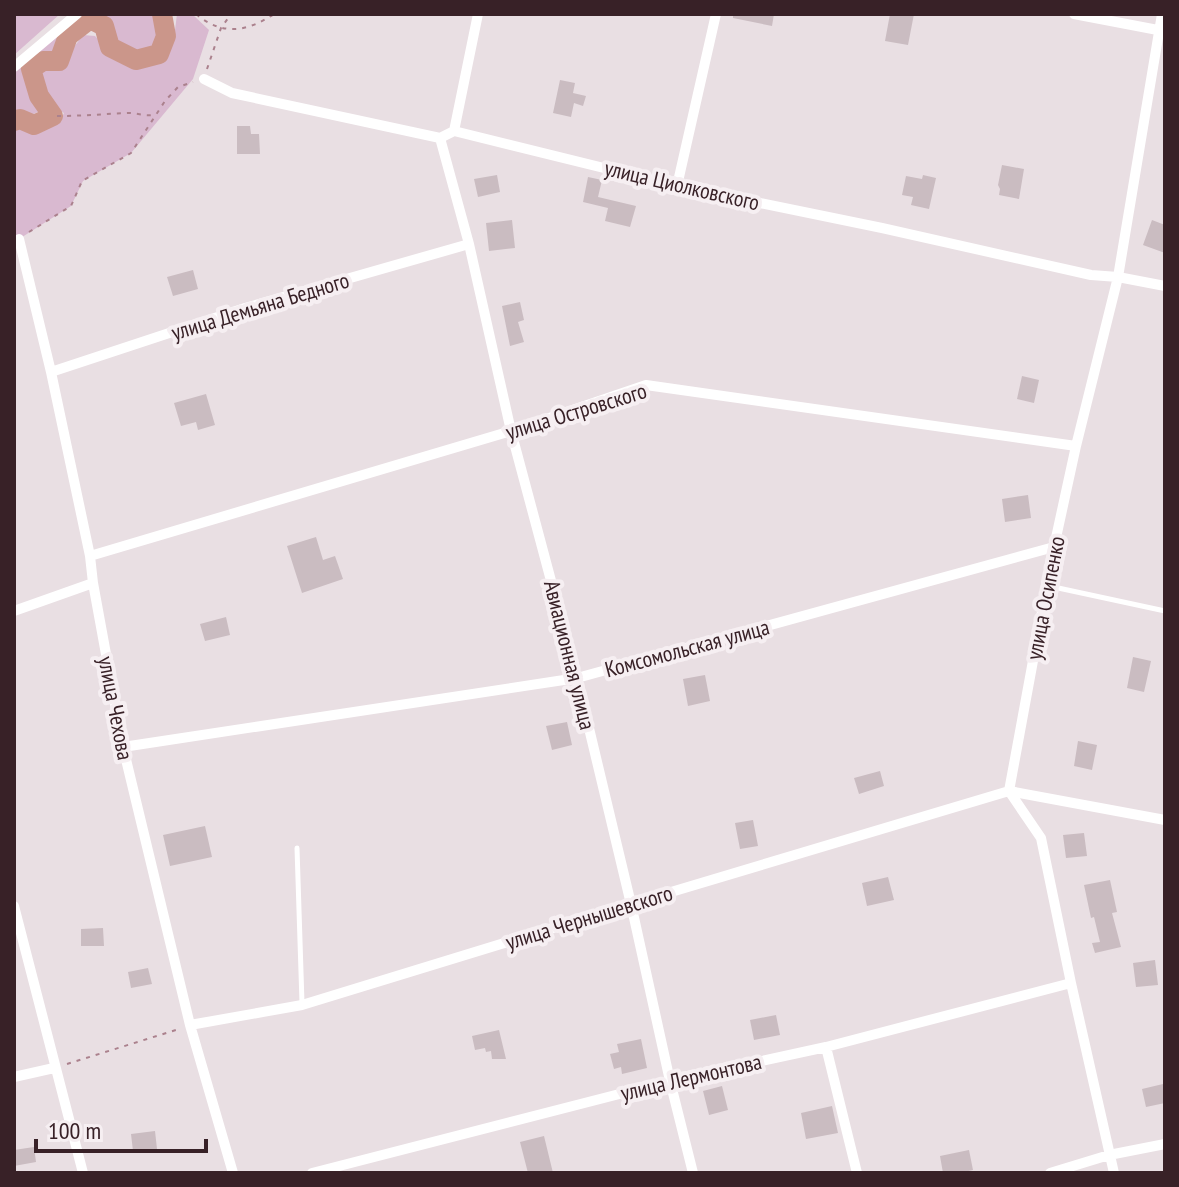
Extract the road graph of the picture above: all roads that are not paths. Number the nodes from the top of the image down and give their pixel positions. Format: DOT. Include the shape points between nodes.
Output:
graph roads {
  1 [pos="77,14"];
  2 [pos="478,14"];
  3 [pos="716,14"];
  4 [pos="1074,14"];
  5 [pos="1162,14"];
  6 [pos="1162,31"];
  7 [pos="14,67"];
  8 [pos="204,79"];
  9 [pos="454,131"];
  10 [pos="440,138"];
  11 [pos="677,186"];
  12 [pos="19,239"];
  13 [pos="469,244"];
  14 [pos="1118,277"];
  15 [pos="1165,286"];
  16 [pos="51,372"];
  17 [pos="511,431"];
  18 [pos="1076,446"];
  19 [pos="1054,547"];
  20 [pos="90,556"];
  21 [pos="93,583"];
  22 [pos="1047,585"];
  23 [pos="14,611"];
  24 [pos="1165,611"];
  25 [pos="577,678"];
  26 [pos="123,747"];
  27 [pos="1009,791"];
  28 [pos="1165,820"];
  29 [pos="297,848"];
  30 [pos="631,904"];
  31 [pos="14,906"];
  32 [pos="1071,983"];
  33 [pos="302,1005"];
  34 [pos="190,1025"];
  35 [pos="826,1047"];
  36 [pos="54,1068"];
  37 [pos="14,1077"];
  38 [pos="670,1081"];
  39 [pos="1165,1144"];
  40 [pos="1109,1155"];
  41 [pos="83,1173"];
  42 [pos="233,1173"];
  43 [pos="312,1173"];
  44 [pos="693,1173"];
  45 [pos="857,1173"];
  46 [pos="1050,1173"];
  47 [pos="1114,1173"];
  1 -- 7 [label="street"];
  2 -- 9 [label="street"];
  3 -- 11 [label="street"];
  4 -- 6 [label="street"];
  5 -- 6 [label="street, улица Осипенко"];
  6 -- 14 [label="street, улица Осипенко"];
  8 -- 10 [label="street" via="232,93"];
  9 -- 10 [label="street"];
  9 -- 11 [label="street, улица Циолковского"];
  10 -- 13 [label="street, Авиационная улица"];
  11 -- 14 [label="street, улица Циолковского"];
  12 -- 16 [label="street, улица Чехова"];
  13 -- 16 [label="street, улица Демьяна Бедного" via="245,308"];
  13 -- 17 [label="street, Авиационная улица"];
  14 -- 15 [label="street, улица Циолковского"];
  14 -- 18 [label="street, улица Осипенко"];
  16 -- 20 [label="street, улица Чехова"];
  17 -- 18 [label="street, улица Островского" via="646,385"];
  17 -- 20 [label="street, улица Островского"];
  17 -- 25 [label="street, Авиационная улица"];
  18 -- 19 [label="street, улица Осипенко"];
  19 -- 22 [label="street, улица Осипенко"];
  19 -- 25 [label="street, Комсомольская улица"];
  20 -- 21 [label="street, улица Чехова"];
  21 -- 23 [label="street"];
  21 -- 26 [label="street, улица Чехова"];
  22 -- 24 [label="lane"];
  22 -- 27 [label="street, улица Осипенко"];
  25 -- 26 [label="street, Комсомольская улица"];
  25 -- 30 [label="street, Авиационная улица"];
  26 -- 34 [label="street, улица Чехова"];
  27 -- 28 [label="street, улица Чернышевского"];
  27 -- 30 [label="street, улица Чернышевского"];
  27 -- 32 [label="street" via="1041,838"];
  29 -- 33 [label="lane"];
  30 -- 33 [label="street, улица Чернышевского"];
  30 -- 38 [label="street, Авиационная улица"];
  31 -- 36 [label="street"];
  32 -- 35 [label="street, улица Лермонтова"];
  32 -- 40 [label="street"];
  33 -- 34 [label="street, улица Чернышевского"];
  34 -- 42 [label="street, улица Чехова"];
  35 -- 38 [label="street, улица Лермонтова"];
  35 -- 45 [label="street"];
  36 -- 37 [label="street"];
  36 -- 41 [label="street"];
  38 -- 43 [label="street, улица Лермонтова"];
  38 -- 44 [label="street, Авиационная улица"];
  39 -- 40 [label="street"];
  40 -- 46 [label="street"];
  40 -- 47 [label="street"];
}
